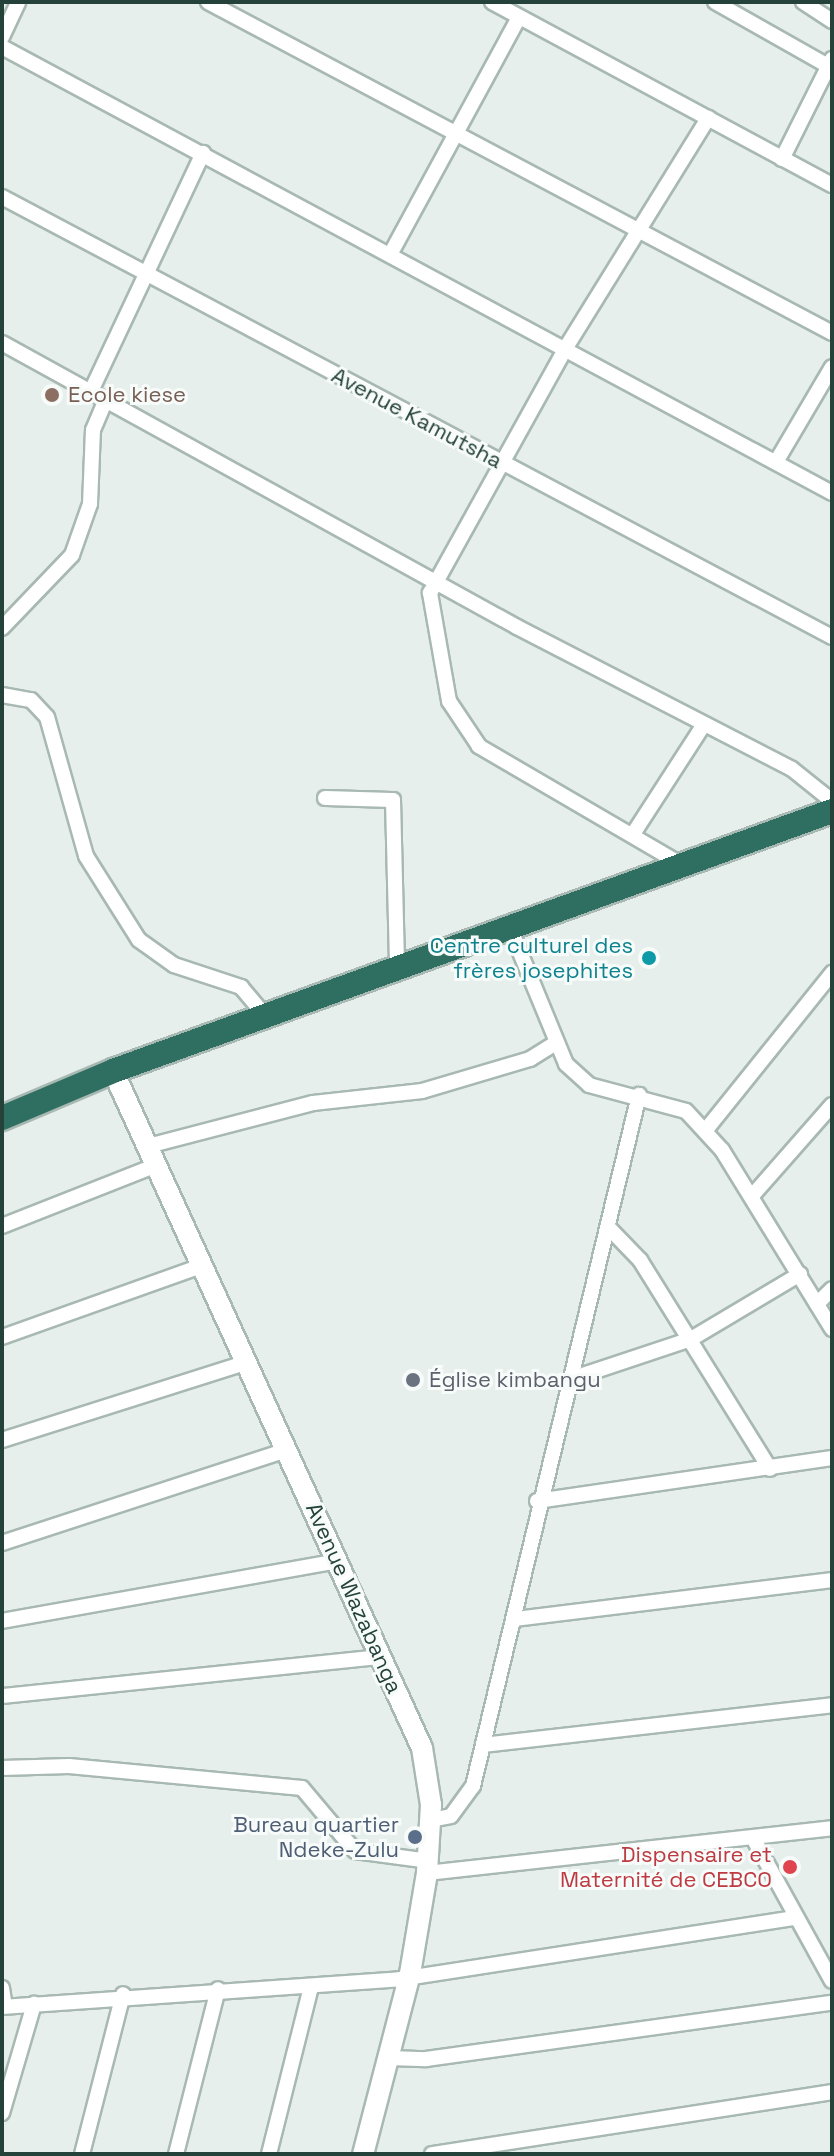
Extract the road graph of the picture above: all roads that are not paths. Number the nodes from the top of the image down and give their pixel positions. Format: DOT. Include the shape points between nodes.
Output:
graph roads {
  1 [pos="18,2"];
  2 [pos="208,2"];
  3 [pos="492,2"];
  4 [pos="715,2"];
  5 [pos="803,2"];
  6 [pos="519,17"];
  7 [pos="832,21"];
  8 [pos="2,37"];
  9 [pos="2,47"];
  10 [pos="830,62"];
  11 [pos="708,118"];
  12 [pos="455,134"];
  13 [pos="203,153"];
  14 [pos="782,159"];
  15 [pos="832,185"];
  16 [pos="2,197"];
  17 [pos="637,229"];
  18 [pos="391,253"];
  19 [pos="148,275"];
  20 [pos="832,333"];
  21 [pos="2,343"];
  22 [pos="565,349"];
  23 [pos="832,367"];
  24 [pos="92,389"];
  25 [pos="106,399"];
  26 [pos="499,462"];
  27 [pos="776,462"];
  28 [pos="832,493"];
  29 [pos="434,581"];
  30 [pos="2,628"];
  31 [pos="832,637"];
  32 [pos="2,695"];
  33 [pos="703,726"];
  34 [pos="325,798"];
  35 [pos="832,809"];
  36 [pos="635,831"];
  37 [pos="684,866"];
  38 [pos="510,928"];
  39 [pos="397,968"];
  40 [pos="832,973"];
  41 [pos="265,1016"];
  42 [pos="552,1045"];
  43 [pos="113,1071"];
  44 [pos="639,1095"];
  45 [pos="832,1105"];
  46 [pos="2,1118"];
  47 [pos="705,1131"];
  48 [pos="148,1146"];
  49 [pos="157,1165"];
  50 [pos="752,1196"];
  51 [pos="2,1226"];
  52 [pos="608,1227"];
  53 [pos="204,1265"];
  54 [pos="800,1274"];
  55 [pos="832,1289"];
  56 [pos="817,1304"];
  57 [pos="832,1329"];
  58 [pos="2,1337"];
  59 [pos="691,1339"];
  60 [pos="248,1362"];
  61 [pos="574,1378"];
  62 [pos="2,1440"];
  63 [pos="287,1450"];
  64 [pos="832,1458"];
  65 [pos="770,1469"];
  66 [pos="537,1501"];
  67 [pos="2,1543"];
  68 [pos="338,1561"];
  69 [pos="832,1580"];
  70 [pos="515,1619"];
  71 [pos="2,1621"];
  72 [pos="381,1657"];
  73 [pos="2,1696"];
  74 [pos="832,1705"];
  75 [pos="483,1745"];
  76 [pos="2,1768"];
  77 [pos="431,1820"];
  78 [pos="832,1828"];
  79 [pos="753,1838"];
  80 [pos="428,1867"];
  81 [pos="794,1918"];
  82 [pos="410,1974"];
  83 [pos="832,1981"];
  84 [pos="311,1987"];
  85 [pos="2,1988"];
  86 [pos="218,1989"];
  87 [pos="123,1994"];
  88 [pos="832,2003"];
  89 [pos="34,2004"];
  90 [pos="4,2006"];
  91 [pos="389,2058"];
  92 [pos="832,2092"];
  93 [pos="2,2113"];
  94 [pos="82,2154"];
  95 [pos="176,2154"];
  96 [pos="269,2154"];
  97 [pos="363,2154"];
  98 [pos="432,2154"];
  1 -- 8 [label="street"];
  2 -- 12 [label="street"];
  3 -- 6 [label="street"];
  4 -- 10 [label="street"];
  5 -- 7 [label="street"];
  6 -- 11 [label="street"];
  6 -- 12 [label="street"];
  9 -- 13 [label="street"];
  10 -- 14 [label="street"];
  11 -- 14 [label="street"];
  11 -- 17 [label="street"];
  12 -- 17 [label="street"];
  12 -- 18 [label="street"];
  13 -- 18 [label="street"];
  13 -- 19 [label="street"];
  14 -- 15 [label="street"];
  16 -- 19 [label="street, Avenue Kamutsha"];
  17 -- 20 [label="street"];
  17 -- 22 [label="street"];
  18 -- 22 [label="street"];
  19 -- 24 [label="street"];
  19 -- 26 [label="street, Avenue Kamutsha"];
  21 -- 24 [label="street"];
  22 -- 26 [label="street"];
  22 -- 27 [label="street"];
  23 -- 27 [label="street"];
  24 -- 25 [label="street"];
  25 -- 29 [label="street"];
  25 -- 30 [label="street" via="93,430 90,504 72,555"];
  26 -- 29 [label="street"];
  26 -- 31 [label="street, Avenue Kamutsha"];
  27 -- 28 [label="street"];
  29 -- 33 [label="street"];
  29 -- 36 [label="street" via="430,593 449,701 479,746"];
  32 -- 41 [label="street" via="31,700 47,717 86,856 139,940 174,965 241,987"];
  33 -- 35 [label="street" via="792,769"];
  33 -- 36 [label="street"];
  34 -- 39 [label="street" via="393,800"];
  35 -- 37 [label="highway"];
  36 -- 37 [label="street"];
  37 -- 38 [label="highway"];
  38 -- 39 [label="highway"];
  38 -- 42 [label="street"];
  39 -- 41 [label="highway"];
  40 -- 47 [label="street"];
  41 -- 43 [label="highway"];
  42 -- 44 [label="street" via="589,1085"];
  42 -- 48 [label="street" via="530,1059 422,1091 313,1103"];
  43 -- 46 [label="highway"];
  43 -- 48 [label="main road, Avenue Wazabanga"];
  44 -- 47 [label="street" via="686,1111"];
  44 -- 52 [label="street"];
  45 -- 50 [label="street"];
  47 -- 50 [label="street"];
  48 -- 49 [label="main road, Avenue Wazabanga"];
  49 -- 51 [label="street"];
  49 -- 53 [label="main road, Avenue Wazabanga"];
  50 -- 54 [label="street"];
  52 -- 59 [label="street" via="640,1260"];
  52 -- 61 [label="street"];
  53 -- 58 [label="street"];
  53 -- 60 [label="main road, Avenue Wazabanga"];
  54 -- 56 [label="street"];
  54 -- 59 [label="street"];
  55 -- 56 [label="street"];
  56 -- 57 [label="street"];
  59 -- 61 [label="street"];
  59 -- 65 [label="street"];
  60 -- 62 [label="street"];
  60 -- 63 [label="main road, Avenue Wazabanga"];
  61 -- 66 [label="street"];
  63 -- 67 [label="street"];
  63 -- 68 [label="main road, Avenue Wazabanga"];
  64 -- 65 [label="street"];
  65 -- 66 [label="street"];
  66 -- 70 [label="street"];
  68 -- 71 [label="street"];
  68 -- 72 [label="main road, Avenue Wazabanga"];
  69 -- 70 [label="street"];
  70 -- 75 [label="street"];
  72 -- 73 [label="street"];
  72 -- 77 [label="main road, Avenue Wazabanga" via="422,1748"];
  74 -- 75 [label="street"];
  75 -- 77 [label="street" via="464,1805"];
  76 -- 80 [label="street" via="69,1766 302,1788 355,1851"];
  77 -- 80 [label="main road, Avenue Wazabanga"];
  78 -- 79 [label="street"];
  79 -- 80 [label="street"];
  79 -- 81 [label="street"];
  80 -- 82 [label="main road, Avenue Wazabanga"];
  81 -- 82 [label="street"];
  81 -- 83 [label="street"];
  82 -- 84 [label="street"];
  82 -- 91 [label="main road, Avenue Wazabanga"];
  84 -- 86 [label="street"];
  84 -- 96 [label="street"];
  85 -- 90 [label="street"];
  86 -- 87 [label="street"];
  86 -- 95 [label="street"];
  87 -- 89 [label="street"];
  87 -- 94 [label="street"];
  88 -- 91 [label="street" via="441,2058"];
  89 -- 90 [label="street"];
  89 -- 93 [label="street"];
  91 -- 97 [label="main road, Avenue Wazabanga"];
  92 -- 98 [label="street"];
}
